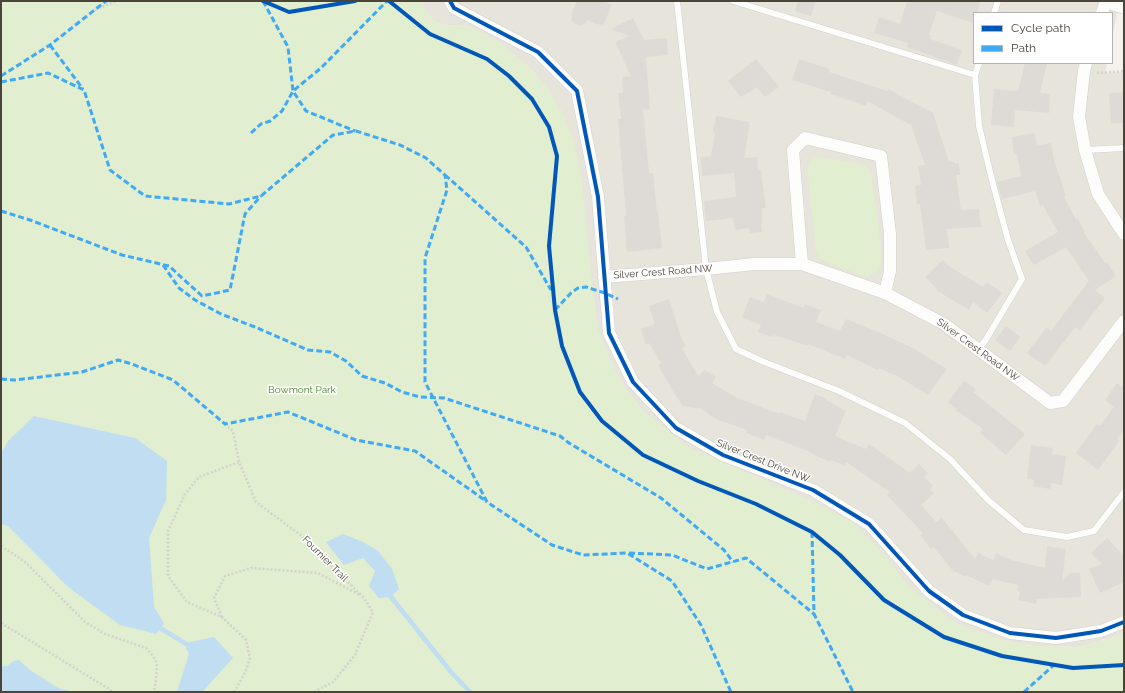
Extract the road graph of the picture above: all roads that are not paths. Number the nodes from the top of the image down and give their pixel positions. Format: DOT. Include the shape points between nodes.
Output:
graph roads {
  1 [pos="450,1"];
  2 [pos="677,1"];
  3 [pos="733,1"];
  4 [pos="998,1"];
  5 [pos="1107,1"];
  6 [pos="1124,6"];
  7 [pos="994,12"];
  8 [pos="1102,12"];
  9 [pos="979,64"];
  10 [pos="1085,68"];
  11 [pos="975,75"];
  12 [pos="1124,148"];
  13 [pos="1085,150"];
  14 [pos="1124,234"];
  15 [pos="802,264"];
  16 [pos="706,269"];
  17 [pos="604,276"];
  18 [pos="885,293"];
  19 [pos="1124,320"];
  20 [pos="978,349"];
  21 [pos="1124,492"];
  22 [pos="1124,622"];
  1 -- 17 [label="street, Silver Crest Drive NW" via="454,8 538,52 577,91 598,197"];
  2 -- 16 [label="lane"];
  3 -- 11 [label="lane"];
  4 -- 7 [label="lane"];
  5 -- 6 [label="street"];
  5 -- 8 [label="street"];
  9 -- 11 [label="lane"];
  10 -- 13 [label="street" via="1079,117"];
  11 -- 20 [label="lane" via="979,126 1008,240 1022,279"];
  12 -- 13 [label="lane"];
  13 -- 14 [label="street" via="1098,194"];
  15 -- 16 [label="street, Silver Crest Road NW" via="754,264"];
  15 -- 18 [label="street, Silver Crest Road NW"];
  15 -- 18 [label="street" via="793,150 805,138 880,156 890,234 890,271"];
  16 -- 17 [label="street, Silver Crest Road NW"];
  16 -- 21 [label="lane" via="717,312 736,349 839,391 905,423 950,459 988,500 1024,530 1067,537 1094,531"];
  17 -- 22 [label="street, Silver Crest Drive NW" via="609,333 633,382 676,428 723,455 813,490 868,524 929,591 963,615 1010,633 1056,638 1101,631"];
  18 -- 20 [label="street, Silver Crest Road NW" via="944,324"];
  19 -- 20 [label="street, Silver Crest Road NW" via="1063,401 1050,403"];
}
